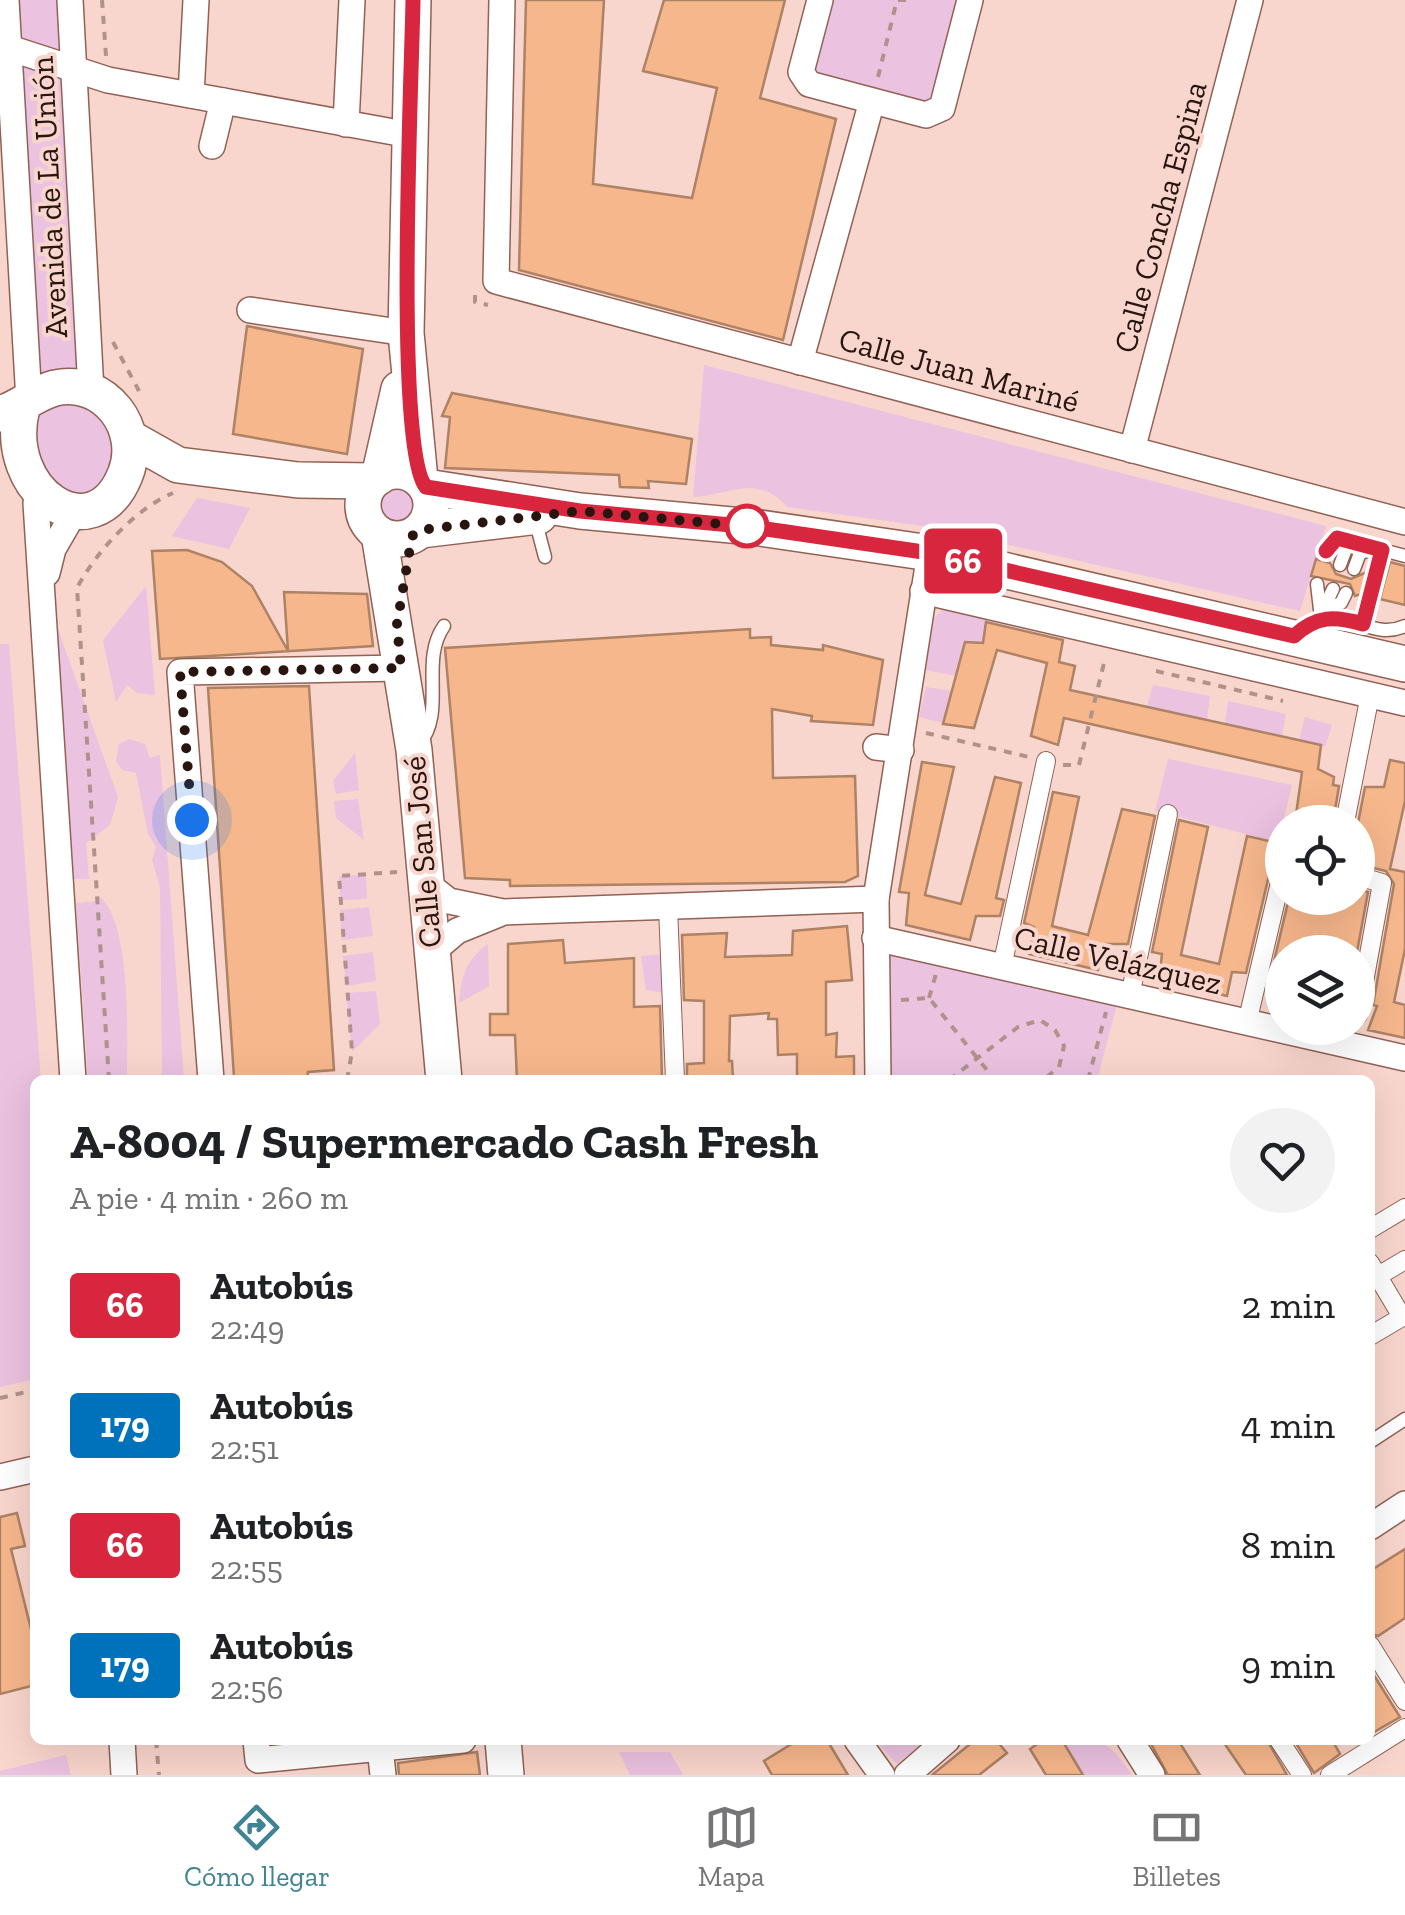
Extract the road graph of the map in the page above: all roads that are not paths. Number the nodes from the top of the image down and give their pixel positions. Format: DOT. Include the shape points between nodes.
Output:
graph roads {
  1 [pos="6,0"];
  2 [pos="70,0"];
  3 [pos="196,0"];
  4 [pos="352,0"];
  5 [pos="413,0"];
  6 [pos="502,0"];
  7 [pos="820,0"];
  8 [pos="970,0"];
  9 [pos="1250,0"];
  10 [pos="4,46"];
  11 [pos="75,71"];
  12 [pos="191,95"];
  13 [pos="224,101"];
  14 [pos="872,101"];
  15 [pos="346,124"];
  16 [pos="410,134"];
  17 [pos="212,146"];
  18 [pos="250,310"];
  19 [pos="406,333"];
  20 [pos="800,362"];
  21 [pos="91,391"];
  22 [pos="17,408"];
  23 [pos="130,438"];
  24 [pos="1132,450"];
  25 [pos="5,465"];
  26 [pos="178,466"];
  27 [pos="124,479"];
  28 [pos="376,479"];
  29 [pos="298,480"];
  30 [pos="423,484"];
  31 [pos="36,502"];
  32 [pos="75,511"];
  33 [pos="580,511"];
  34 [pos="534,517"];
  35 [pos="1405,522"];
  36 [pos="396,532"];
  37 [pos="1358,544"];
  38 [pos="1379,549"];
  39 [pos="1326,551"];
  40 [pos="930,553"];
  41 [pos="545,556"];
  42 [pos="1405,556"];
  43 [pos="1317,584"];
  44 [pos="923,591"];
  45 [pos="1340,591"];
  46 [pos="42,603"];
  47 [pos="1313,621"];
  48 [pos="1363,624"];
  49 [pos="444,626"];
  50 [pos="1405,626"];
  51 [pos="1405,664"];
  52 [pos="401,668"];
  53 [pos="1370,695"];
  54 [pos="1405,703"];
  55 [pos="414,750"];
  56 [pos="1046,761"];
  57 [pos="1348,805"];
  58 [pos="1168,814"];
  59 [pos="426,876"];
  60 [pos="1375,881"];
  61 [pos="876,900"];
  62 [pos="668,906"];
  63 [pos="503,912"];
  64 [pos="1272,915"];
  65 [pos="1372,935"];
  66 [pos="875,938"];
  67 [pos="431,952"];
  68 [pos="1002,966"];
  69 [pos="1121,994"];
  70 [pos="1247,1022"];
  71 [pos="1265,1025"];
  72 [pos="1373,1045"];
  73 [pos="1405,1058"];
  74 [pos="72,1075"];
  75 [pos="211,1075"];
  76 [pos="443,1075"];
  77 [pos="675,1075"];
  78 [pos="878,1075"];
  79 [pos="1405,1208"];
  80 [pos="1375,1226"];
  81 [pos="1405,1260"];
  82 [pos="1375,1269"];
  83 [pos="1375,1271"];
  84 [pos="1375,1333"];
  85 [pos="1405,1419"];
  86 [pos="1375,1439"];
  87 [pos="30,1469"];
  88 [pos="0,1478"];
  89 [pos="1405,1504"];
  90 [pos="1375,1524"];
  91 [pos="1375,1654"];
  92 [pos="1405,1701"];
  93 [pos="1405,1728"];
  94 [pos="256,1745"];
  95 [pos="349,1745"];
  96 [pos="411,1745"];
  97 [pos="504,1745"];
  98 [pos="861,1745"];
  99 [pos="941,1745"];
  100 [pos="1133,1745"];
  101 [pos="1282,1745"];
  102 [pos="380,1748"];
  103 [pos="383,1775"];
  104 [pos="506,1775"];
  105 [pos="882,1775"];
  106 [pos="908,1775"];
  107 [pos="1152,1775"];
  108 [pos="1302,1775"];
  109 [pos="1330,1775"];
  1 -- 10 [label="street, Avenida de La Unión"];
  2 -- 11 [label="street, Avenida de La Unión"];
  3 -- 12 [label="street"];
  4 -- 15 [label="street"];
  5 -- 16 [label="main road"];
  6 -- 20 [label="street, Calle Juan Mariné" via="496,281"];
  7 -- 14 [label="street" via="801,72 810,84"];
  8 -- 14 [label="street" via="942,108 926,115"];
  9 -- 24 [label="street, Calle Concha Espina"];
  10 -- 11 [label="street"];
  10 -- 22 [label="street, Avenida de La Unión"];
  11 -- 12 [label="street"];
  11 -- 21 [label="street, Avenida de La Unión"];
  12 -- 13 [label="street"];
  13 -- 15 [label="street"];
  13 -- 17 [label="street"];
  14 -- 20 [label="street"];
  15 -- 16 [label="street"];
  16 -- 19 [label="main road"];
  18 -- 19 [label="street"];
  19 -- 28 [label="main road" via="397,405"];
  19 -- 30 [label="main road"];
  20 -- 24 [label="street, Calle Juan Mariné"];
  21 -- 22 [label="main road" via="54,388"];
  21 -- 23 [label="main road" via="123,418"];
  22 -- 25 [label="main road"];
  23 -- 26 [label="main road"];
  23 -- 27 [label="main road"];
  24 -- 35 [label="street, Calle Juan Mariné"];
  25 -- 31 [label="main road"];
  26 -- 27 [label="main road"];
  26 -- 29 [label="main road"];
  27 -- 32 [label="main road" via="111,495"];
  28 -- 29 [label="main road"];
  28 -- 30 [label="main road" via="394,471"];
  28 -- 36 [label="main road" via="364,508"];
  29 -- 36 [label="main road"];
  30 -- 33 [label="main road"];
  30 -- 36 [label="main road" via="431,510"];
  31 -- 32 [label="main road"];
  31 -- 46 [label="street"];
  32 -- 46 [label="street" via="53,550"];
  33 -- 34 [label="main road"];
  33 -- 40 [label="main road"];
  34 -- 36 [label="main road"];
  34 -- 41 [label="lane"];
  36 -- 52 [label="main road, Calle San José"];
  37 -- 38 [label="lane"];
  37 -- 38 [label="lane" via="1346,550 1347,567 1360,553"];
  37 -- 39 [label="lane" via="1337,538"];
  38 -- 42 [label="lane"];
  38 -- 48 [label="lane"];
  40 -- 44 [label="street"];
  40 -- 47 [label="main road"];
  43 -- 47 [label="lane"];
  44 -- 53 [label="street"];
  44 -- 61 [label="street" via="909,629"];
  45 -- 47 [label="lane" via="1341,602"];
  46 -- 74 [label="street"];
  47 -- 48 [label="lane" via="1336,616"];
  47 -- 51 [label="main road"];
  48 -- 50 [label="lane" via="1393,632"];
  49 -- 55 [label="lane" via="436,638 432,730"];
  52 -- 55 [label="main road, Calle San José"];
  52 -- 75 [label="street" via="180,672"];
  53 -- 54 [label="street"];
  53 -- 57 [label="street"];
  55 -- 59 [label="main road, Calle San José"];
  56 -- 68 [label="street"];
  58 -- 69 [label="street"];
  59 -- 63 [label="street" via="449,901"];
  59 -- 67 [label="main road, Calle San José"];
  60 -- 65 [label="street" via="1382,883"];
  61 -- 62 [label="street"];
  61 -- 66 [label="street"];
  62 -- 63 [label="street"];
  62 -- 77 [label="street"];
  63 -- 67 [label="street" via="457,931"];
  64 -- 70 [label="street"];
  66 -- 68 [label="street, Calle Velázquez"];
  66 -- 78 [label="street"];
  67 -- 76 [label="main road, Calle San José"];
  68 -- 69 [label="street, Calle Velázquez"];
  69 -- 70 [label="street, Calle Velázquez"];
  70 -- 71 [label="street, Calle Velázquez"];
  72 -- 73 [label="street, Calle Velázquez"];
  79 -- 80 [label="street"];
  81 -- 82 [label="street"];
  83 -- 84 [label="street" via="1402,1317"];
  85 -- 86 [label="lane"];
  87 -- 88 [label="street"];
  89 -- 90 [label="street"];
  91 -- 92 [label="street"];
  93 -- 109 [label="street"];
  94 -- 95 [label="street" via="258,1760"];
  95 -- 102 [label="street"];
  96 -- 102 [label="street"];
  97 -- 104 [label="main road"];
  98 -- 105 [label="street"];
  99 -- 106 [label="street"];
  100 -- 107 [label="street"];
  101 -- 108 [label="street"];
  102 -- 103 [label="street"];
}
